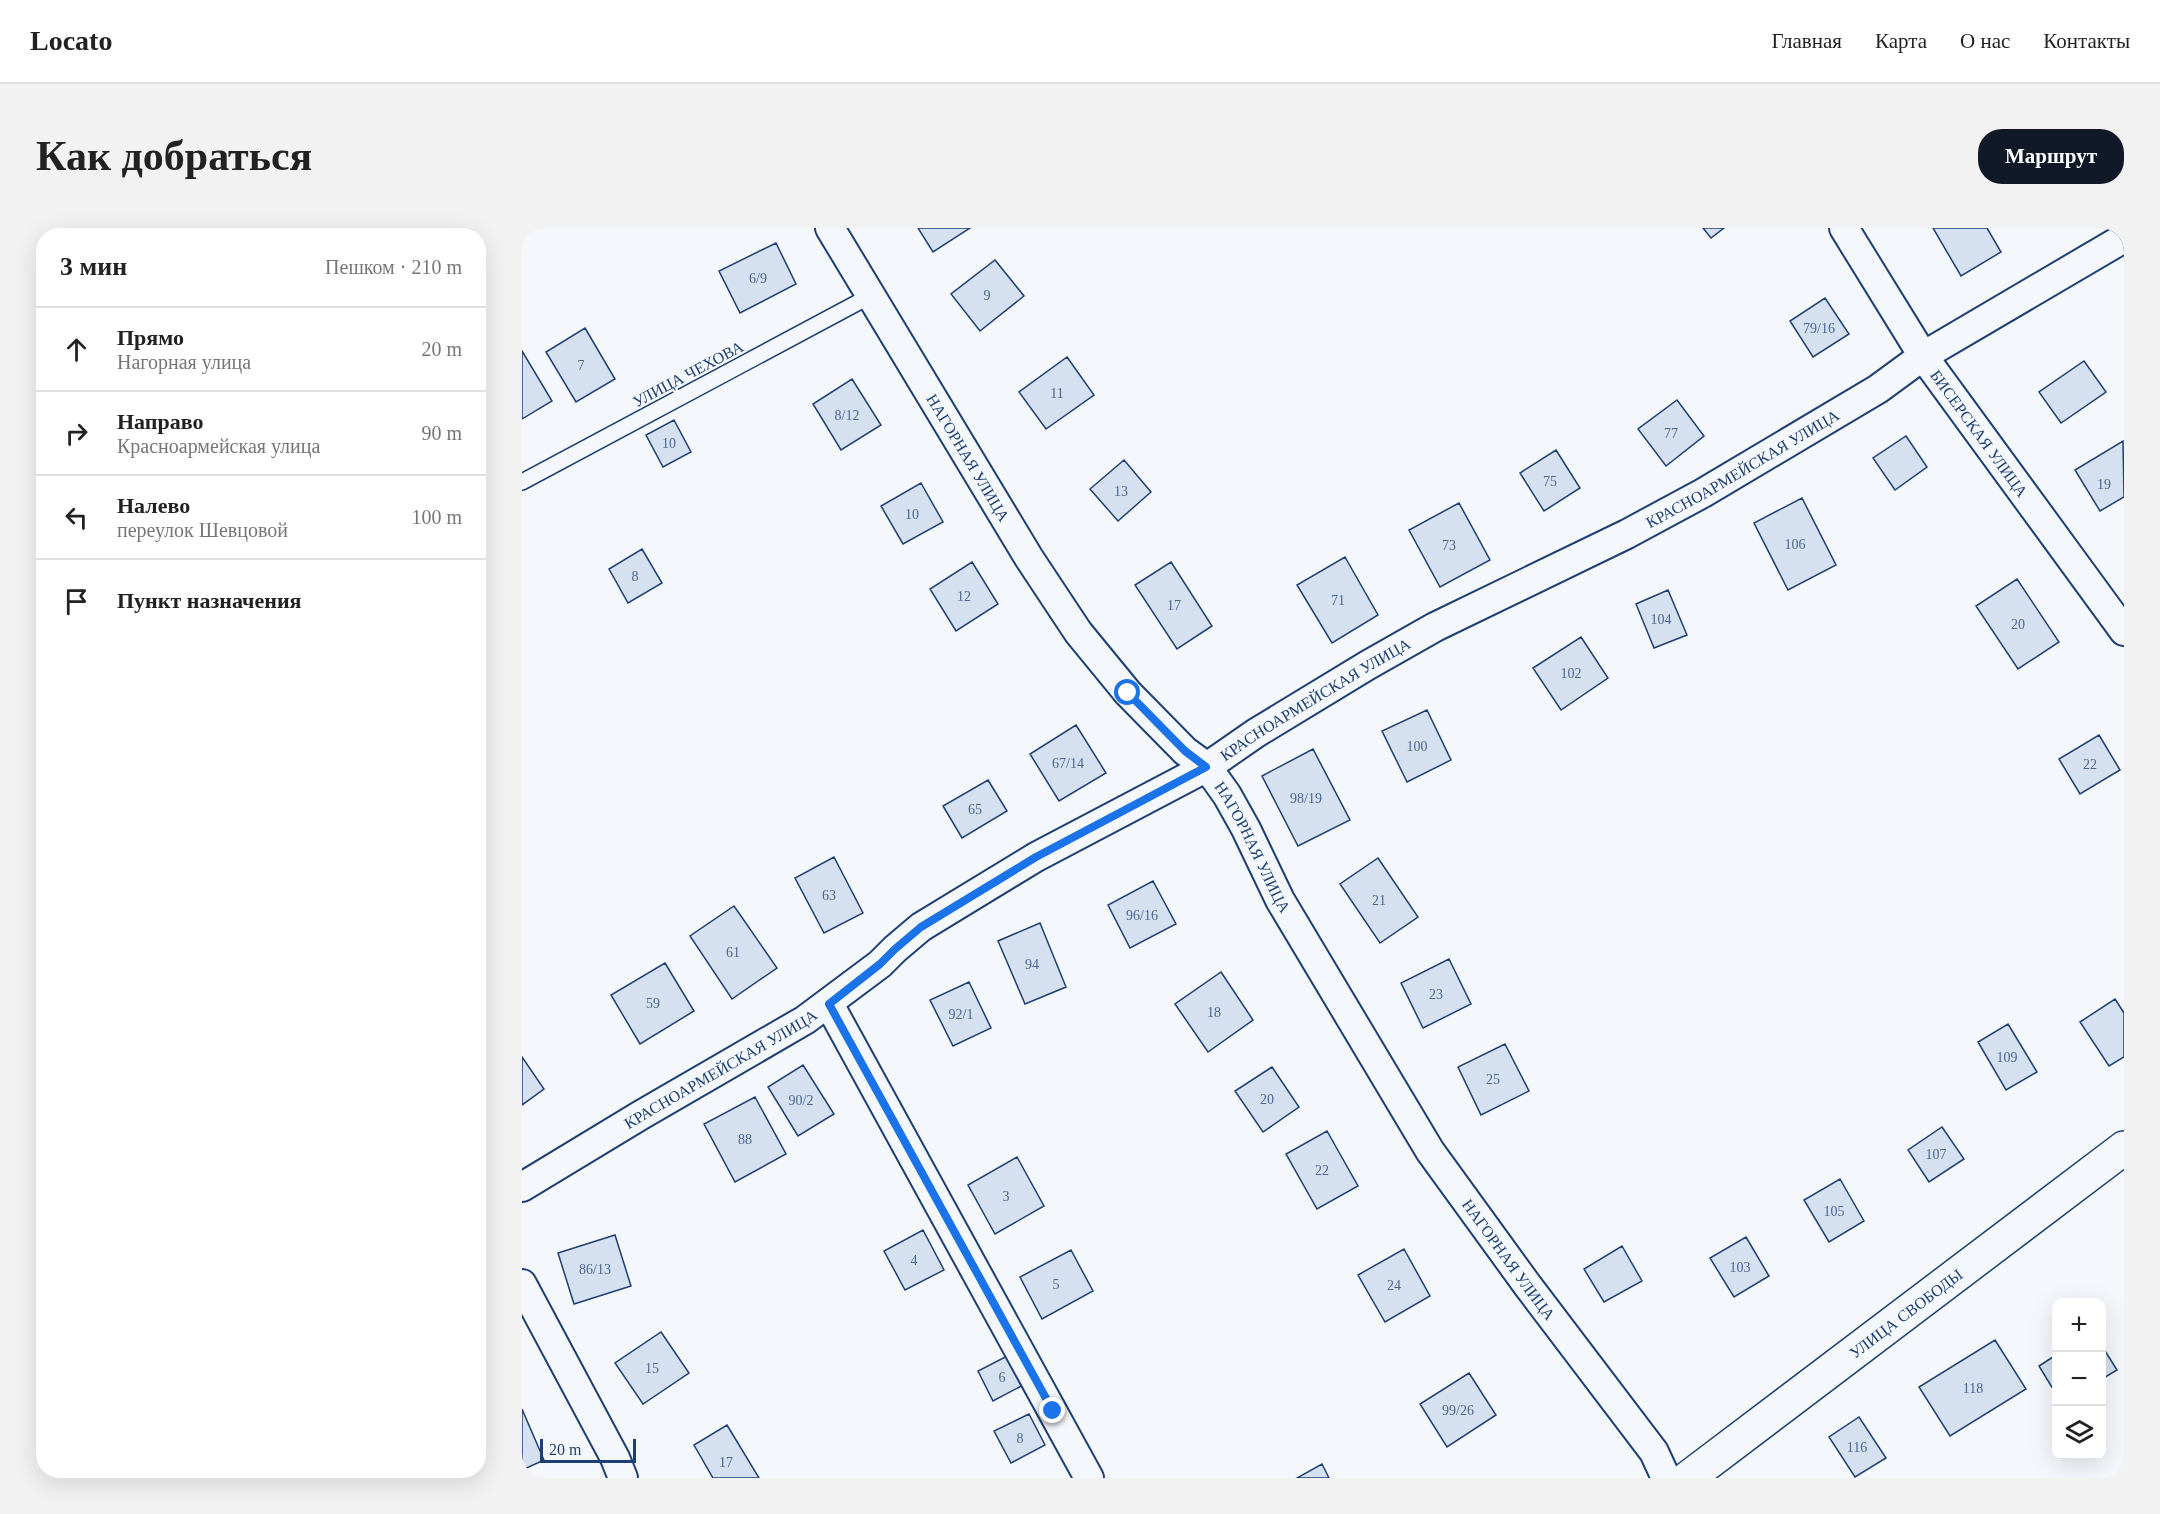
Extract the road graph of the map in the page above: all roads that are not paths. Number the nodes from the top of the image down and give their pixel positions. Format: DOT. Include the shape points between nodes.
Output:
graph roads {
  1 [pos="830,228"];
  2 [pos="1844,228"];
  3 [pos="2124,238"];
  4 [pos="870,296"];
  5 [pos="1923,356"];
  6 [pos="522,482"];
  7 [pos="2124,631"];
  8 [pos="1206,767"];
  9 [pos="829,1004"];
  10 [pos="2124,1148"];
  11 [pos="522,1187"];
  12 [pos="522,1284"];
  13 [pos="623,1478"];
  14 [pos="1089,1478"];
  15 [pos="1666,1478"];
  16 [pos="1688,1478"];
  1 -- 4 [label="street, НАГОРНАЯ УЛИЦА"];
  2 -- 5 [label="street, БИСЕРСКАЯ УЛИЦА"];
  3 -- 5 [label="street, КРАСНОАРМЕЙСКАЯ УЛИЦА"];
  4 -- 6 [label="lane, УЛИЦА ЧЕХОВА"];
  4 -- 8 [label="street, НАГОРНАЯ УЛИЦА" via="1078,632 1154,722"];
  5 -- 7 [label="street, БИСЕРСКАЯ УЛИЦА"];
  5 -- 8 [label="street, КРАСНОАРМЕЙСКАЯ УЛИЦА" via="1878,389 1703,493 1435,627 1368,664"];
  8 -- 9 [label="street, КРАСНОАРМЕЙСКАЯ УЛИЦА" via="1036,857 921,927"];
  8 -- 15 [label="street, НАГОРНАЯ УЛИЦА" via="1227,795 1280,900 1430,1151 1654,1452"];
  9 -- 11 [label="street, КРАСНОАРМЕЙСКАЯ УЛИЦА"];
  9 -- 14 [label="street"];
  10 -- 16 [label="street, УЛИЦА СВОБОДЫ"];
  12 -- 13 [label="street"];
}
